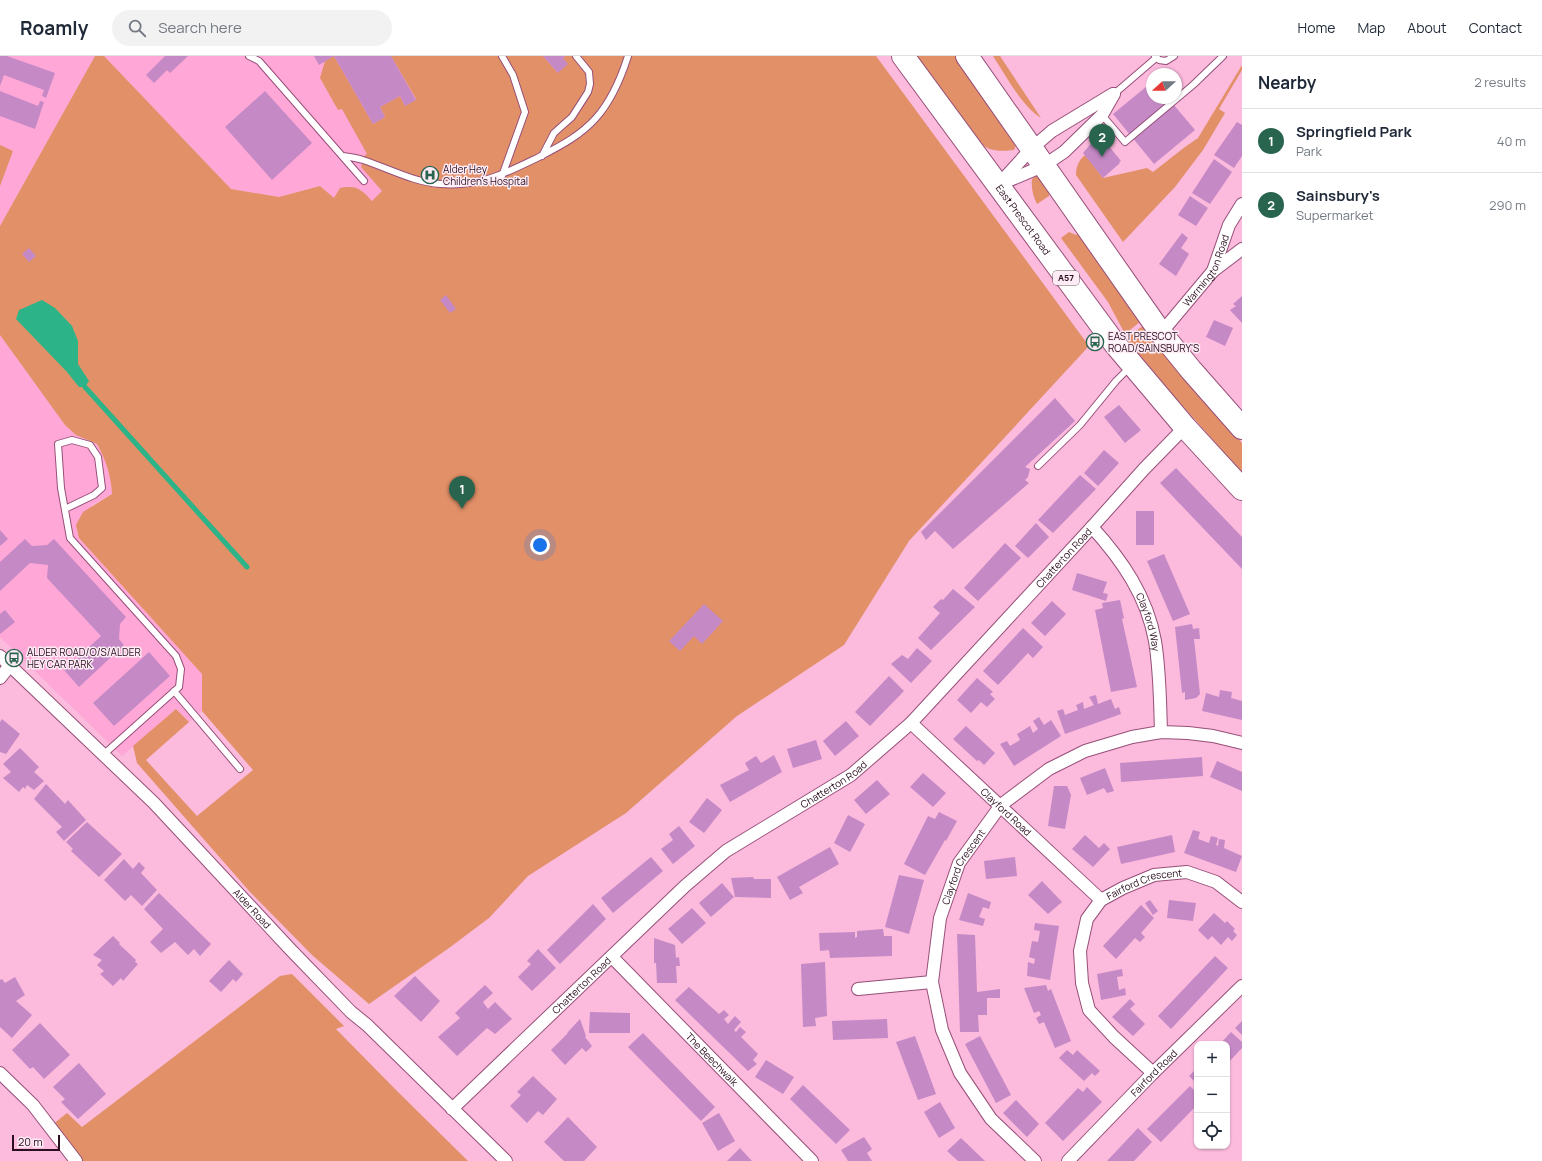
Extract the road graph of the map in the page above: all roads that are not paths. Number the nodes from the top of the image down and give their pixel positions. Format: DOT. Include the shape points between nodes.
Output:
graph roads {
  1 [pos="249,56"];
  2 [pos="502,56"];
  3 [pos="576,56"];
  4 [pos="628,56"];
  5 [pos="903,56"];
  6 [pos="967,56"];
  7 [pos="1174,56"];
  8 [pos="1223,56"];
  9 [pos="1155,57"];
  10 [pos="1114,94"];
  11 [pos="1094,105"];
  12 [pos="1102,115"];
  13 [pos="343,156"];
  14 [pos="542,156"];
  15 [pos="1037,157"];
  16 [pos="502,176"];
  17 [pos="364,181"];
  18 [pos="998,185"];
  19 [pos="1242,204"];
  20 [pos="1242,249"];
  21 [pos="1213,271"];
  22 [pos="1161,333"];
  23 [pos="1133,365"];
  24 [pos="1185,427"];
  25 [pos="1242,428"];
  26 [pos="1038,466"];
  27 [pos="1242,489"];
  28 [pos="65,509"];
  29 [pos="1092,527"];
  30 [pos="0,656"];
  31 [pos="11,664"];
  32 [pos="0,678"];
  33 [pos="174,691"];
  34 [pos="911,723"];
  35 [pos="1161,732"];
  36 [pos="1242,743"];
  37 [pos="103,755"];
  38 [pos="240,769"];
  39 [pos="1001,805"];
  40 [pos="1101,900"];
  41 [pos="1242,902"];
  42 [pos="612,957"];
  43 [pos="932,982"];
  44 [pos="1242,986"];
  45 [pos="858,989"];
  46 [pos="0,1073"];
  47 [pos="1152,1073"];
  48 [pos="452,1109"];
  49 [pos="76,1161"];
  50 [pos="506,1161"];
  51 [pos="812,1161"];
  52 [pos="1035,1161"];
  53 [pos="1068,1161"];
  1 -- 13 [label="lane" via="259,61"];
  2 -- 16 [label="lane" via="513,75 525,112"];
  3 -- 14 [label="lane" via="589,72 588,92 572,117 554,133"];
  4 -- 14 [label="lane" via="614,90 596,118 574,138"];
  5 -- 18 [label="highway, East Prescot Road / A57"];
  6 -- 15 [label="highway"];
  7 -- 9 [label="lane" via="1166,61"];
  8 -- 12 [label="lane" via="1193,85 1125,142"];
  9 -- 10 [label="lane"];
  10 -- 11 [label="street"];
  10 -- 12 [label="street"];
  11 -- 12 [label="lane"];
  11 -- 15 [label="street" via="1052,131"];
  12 -- 15 [label="street" via="1064,152"];
  13 -- 16 [label="lane" via="363,160 408,178 442,184 473,183"];
  13 -- 17 [label="lane"];
  14 -- 16 [label="lane"];
  15 -- 18 [label="street"];
  15 -- 18 [label="street"];
  15 -- 22 [label="highway"];
  18 -- 23 [label="highway, East Prescot Road / A57"];
  19 -- 21 [label="street, Warmington Road" via="1229,225"];
  20 -- 21 [label="street"];
  21 -- 22 [label="street, Warmington Road"];
  22 -- 25 [label="highway"];
  23 -- 24 [label="highway, East Prescot Road / A57"];
  23 -- 26 [label="lane" via="1116,381 1080,425"];
  24 -- 27 [label="highway, East Prescot Road / A57"];
  24 -- 29 [label="street, Chatterton Road"];
  28 -- 28 [label="lane" via="94,495 102,488 98,457 90,444 72,440 58,444"];
  28 -- 33 [label="lane" via="70,538 176,656 181,669 179,687"];
  29 -- 34 [label="street, Chatterton Road"];
  29 -- 35 [label="street, Clayford Way" via="1133,580 1150,620 1155,640"];
  30 -- 31 [label="street, Alder Road"];
  31 -- 32 [label="street"];
  31 -- 37 [label="street, Alder Road"];
  33 -- 37 [label="lane"];
  33 -- 38 [label="lane"];
  34 -- 39 [label="street, Clayford Road"];
  34 -- 42 [label="street, Chatterton Road" via="851,776 726,851 685,886"];
  35 -- 36 [label="street, Clayford Crescent" via="1213,736"];
  35 -- 39 [label="street, Clayford Crescent" via="1109,743 1064,760"];
  37 -- 48 [label="street, Alder Road" via="154,803 351,1012"];
  39 -- 40 [label="street, Clayford Road"];
  39 -- 43 [label="street, Clayford Crescent" via="959,864 940,918"];
  40 -- 41 [label="street, Fairford Crescent" via="1154,875 1187,872 1216,882"];
  40 -- 47 [label="street, Fairford Crescent" via="1087,919 1080,951 1082,983 1089,1010"];
  42 -- 48 [label="street, Chatterton Road"];
  42 -- 51 [label="street, The Beechwalk"];
  43 -- 45 [label="street"];
  43 -- 52 [label="street, Clayford Crescent" via="942,1030 960,1073 991,1119"];
  44 -- 47 [label="street, Fairford Road"];
  46 -- 49 [label="street" via="33,1105"];
  47 -- 53 [label="street, Fairford Road"];
  48 -- 50 [label="street, Alder Road"];
}
